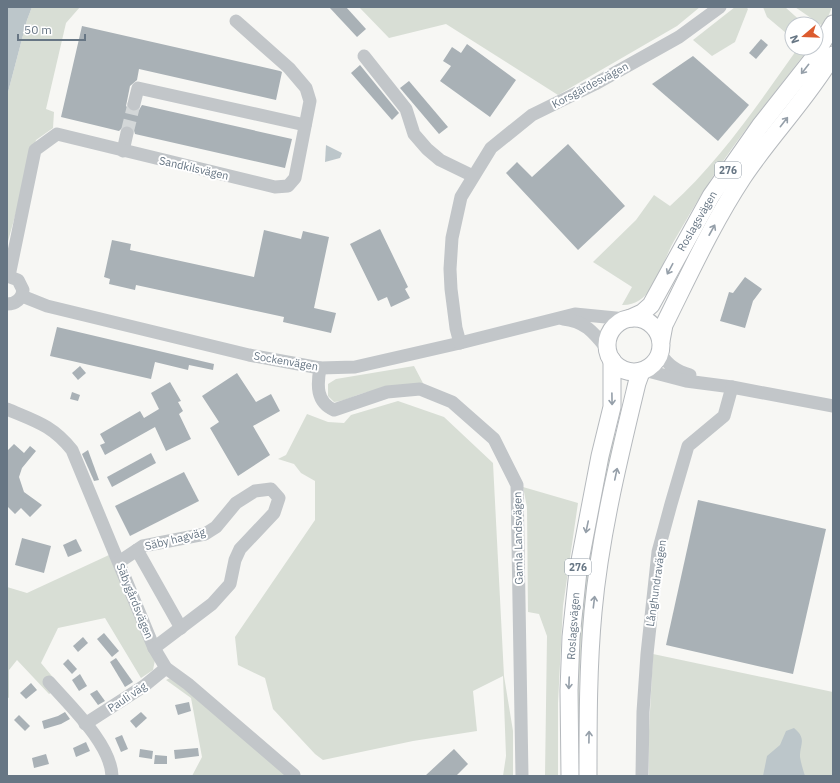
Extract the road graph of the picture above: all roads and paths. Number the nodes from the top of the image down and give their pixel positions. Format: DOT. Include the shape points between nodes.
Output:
graph roads {
  1 [pos="720,7"];
  2 [pos="236,21"];
  3 [pos="833,24"];
  4 [pos="833,55"];
  5 [pos="364,56"];
  6 [pos="134,104"];
  7 [pos="306,125"];
  8 [pos="127,132"];
  9 [pos="123,151"];
  10 [pos="473,176"];
  11 [pos="8,276"];
  12 [pos="22,296"];
  13 [pos="7,304"];
  14 [pos="554,318"];
  15 [pos="629,319"];
  16 [pos="460,343"];
  17 [pos="660,347"];
  18 [pos="609,354"];
  19 [pos="320,368"];
  20 [pos="643,371"];
  21 [pos="732,387"];
  22 [pos="833,406"];
  23 [pos="7,410"];
  24 [pos="137,550"];
  25 [pos="119,562"];
  26 [pos="181,628"];
  27 [pos="154,648"];
  28 [pos="166,668"];
  29 [pos="49,682"];
  30 [pos="85,724"];
  31 [pos="294,775"];
  32 [pos="112,776"];
  33 [pos="522,776"];
  34 [pos="570,776"];
  35 [pos="588,776"];
  36 [pos="642,776"];
  1 -- 10 [label="street, Korsgärdesvägen" via="679,37 595,84 532,115 491,148"];
  2 -- 7 [label="street, Sandkilsvägen" via="289,68 306,88 310,101"];
  3 -- 15 [label="main road, Roslagsvägen / 276, one-way" via="812,60 751,138 711,196 651,305"];
  17 -- 4 [label="main road, Roslagsvägen / 276, one-way" via="664,325 726,205 743,177 810,90"];
  5 -- 10 [label="street" via="406,109 414,134 427,149 440,160"];
  6 -- 7 [label="street" via="138,88"];
  7 -- 9 [label="street, Sandkilsvägen" via="295,178 288,186 275,187"];
  8 -- 9 [label="street"];
  9 -- 11 [label="street, Sandkilsvägen" via="57,134 36,150"];
  10 -- 16 [label="street, Korsgärdesvägen" via="460,197 452,238 452,302"];
  11 -- 12 [label="street" via="20,282"];
  12 -- 13 [label="street" via="14,303"];
  12 -- 19 [label="street, Sockenvägen" via="47,306 248,355"];
  14 -- 15 [label="street, Sockenvägen" via="575,314"];
  14 -- 16 [label="street, Sockenvägen"];
  14 -- 18 [label="street, Sockenvägen" via="572,320 587,326"];
  15 -- 17 [label="main road" via="648,322 656,330"];
  15 -- 18 [label="main road" via="611,330"];
  16 -- 19 [label="street, Sockenvägen" via="355,367"];
  17 -- 20 [label="main road" via="654,363"];
  17 -- 21 [label="street" via="666,362 677,371"];
  18 -- 20 [label="main road" via="616,365 627,371"];
  18 -- 34 [label="main road, Roslagsvägen / 276, one-way" via="612,407 578,571 571,637"];
  19 -- 33 [label="street, Gamla Landsvägen" via="319,395 327,407 334,410 387,392 420,389 452,402 494,438 517,485"];
  20 -- 21 [label="street" via="686,381"];
  35 -- 20 [label="main road, Roslagsvägen / 276, one-way" via="590,641 596,581 620,453 637,383"];
  21 -- 22 [label="street"];
  21 -- 36 [label="street, Långhundravägen" via="724,416 688,446 658,552 647,654"];
  23 -- 25 [label="street, Säbygårdsvägen" via="45,425 61,436 72,450"];
  24 -- 25 [label="street, Säby hagväg"];
  24 -- 26 [label="street"];
  24 -- 26 [label="street, Säby hagväg" via="143,546 205,534 216,527 236,503 255,491 271,489 279,498 274,513 240,549 230,584 212,604"];
  25 -- 27 [label="street, Säbygårdsvägen"];
  26 -- 27 [label="street, Säby hagväg"];
  27 -- 28 [label="street, Säbygårdsvägen"];
  28 -- 30 [label="street, Pauli väg" via="144,686"];
  28 -- 31 [label="street, Säbygårdsvägen"];
  29 -- 30 [label="street"];
  30 -- 32 [label="street" via="106,753"];
}
